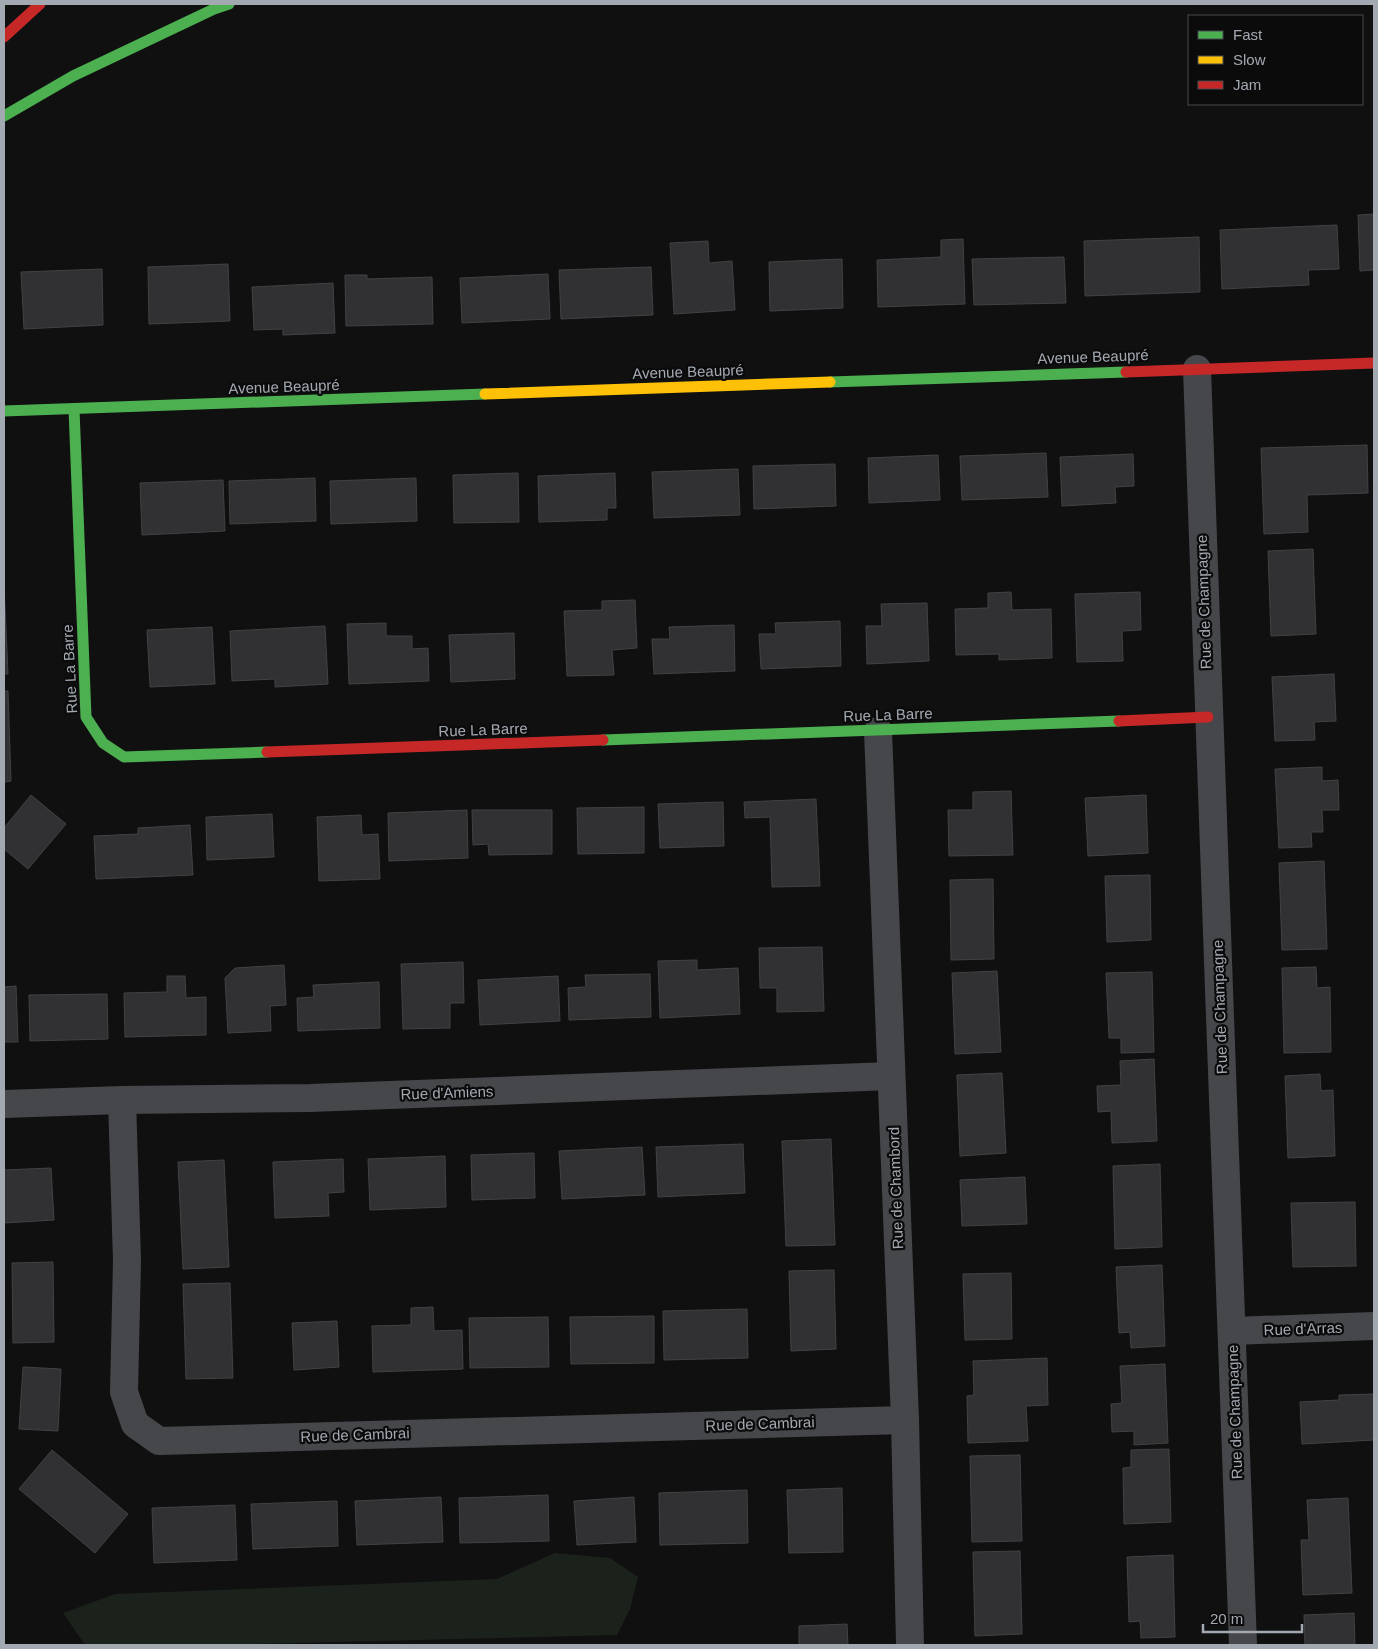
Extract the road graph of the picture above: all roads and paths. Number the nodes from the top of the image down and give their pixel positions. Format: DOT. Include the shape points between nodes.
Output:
graph roads {
  1 [pos="40,4"];
  2 [pos="229,4"];
  3 [pos="4,37"];
  4 [pos="4,116"];
  5 [pos="1374,362"];
  6 [pos="1197,369"];
  7 [pos="74,409"];
  8 [pos="4,411"];
  9 [pos="1208,717"];
  10 [pos="878,731"];
  11 [pos="891,1076"];
  12 [pos="122,1100"];
  13 [pos="4,1104"];
  14 [pos="1374,1326"];
  15 [pos="1232,1331"];
  16 [pos="905,1420"];
  17 [pos="910,1645"];
  18 [pos="1243,1645"];
  1 -- 3 [label="main road"];
  2 -- 4 [label="main road" via="73,76"];
  5 -- 6 [label="main road, Avenue Beaupré"];
  6 -- 7 [label="main road, Avenue Beaupré"];
  6 -- 9 [label="street, Rue de Champagne"];
  7 -- 8 [label="main road, Avenue Beaupré"];
  7 -- 10 [label="main road, Rue La Barre" via="86,717 103,743 124,757"];
  9 -- 10 [label="main road, Rue La Barre"];
  9 -- 15 [label="street, Rue de Champagne"];
  10 -- 11 [label="street, Rue de Chambord"];
  11 -- 12 [label="street, Rue d'Amiens" via="310,1098"];
  11 -- 16 [label="street, Rue de Chambord"];
  12 -- 13 [label="street, Rue d'Amiens"];
  12 -- 16 [label="street, Rue de Cambrai" via="127,1260 124,1392 135,1424 159,1441"];
  14 -- 15 [label="street, Rue d'Arras"];
  15 -- 18 [label="street, Rue de Champagne"];
  16 -- 17 [label="street, Rue de Chambord"];
}
